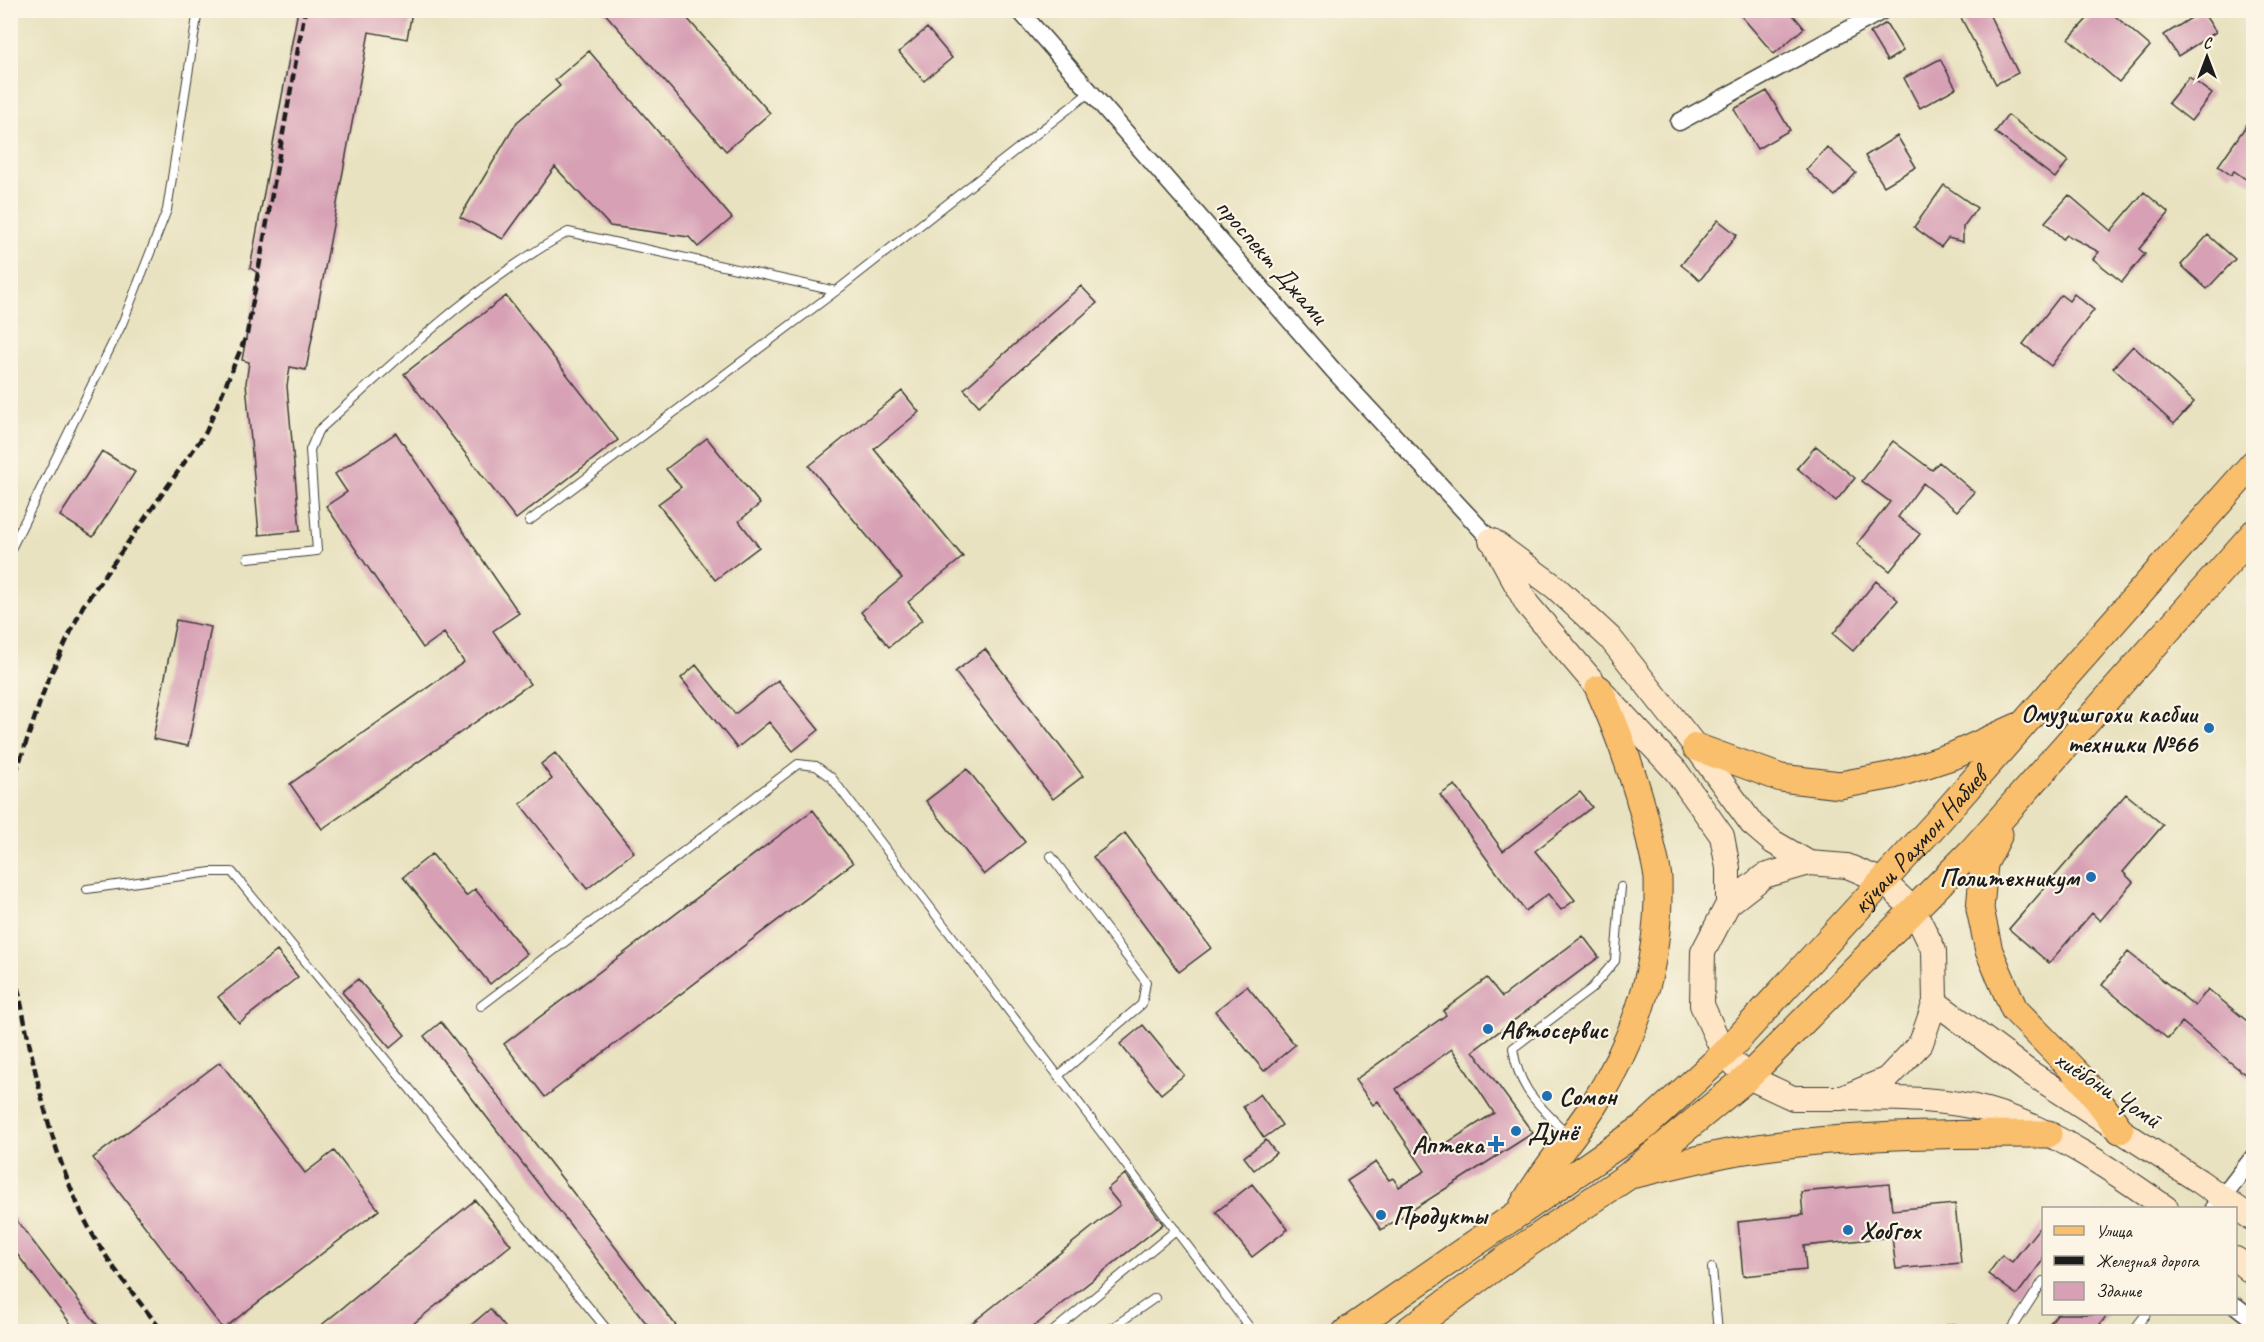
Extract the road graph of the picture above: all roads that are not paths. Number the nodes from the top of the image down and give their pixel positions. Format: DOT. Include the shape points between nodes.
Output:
graph roads {
  1 [pos="198,10"];
  2 [pos="1019,10"];
  3 [pos="1884,10"];
  4 [pos="1090,92"];
  5 [pos="1679,122"];
  6 [pos="837,291"];
  7 [pos="2253,464"];
  8 [pos="529,521"];
  9 [pos="2253,532"];
  10 [pos="1491,540"];
  11 [pos="10,551"];
  12 [pos="248,558"];
  13 [pos="2154,576"];
  14 [pos="2186,608"];
  15 [pos="1599,689"];
  16 [pos="2024,725"];
  17 [pos="1696,747"];
  18 [pos="2013,804"];
  19 [pos="1051,856"];
  20 [pos="1809,863"];
  21 [pos="1882,881"];
  22 [pos="1621,887"];
  23 [pos="87,889"];
  24 [pos="1728,904"];
  25 [pos="1914,910"];
  26 [pos="1935,1002"];
  27 [pos="481,1006"];
  28 [pos="1724,1054"];
  29 [pos="1058,1076"];
  30 [pos="1748,1077"];
  31 [pos="1842,1098"];
  32 [pos="2120,1130"];
  33 [pos="2048,1134"];
  34 [pos="1569,1137"];
  35 [pos="2253,1156"];
  36 [pos="1628,1176"];
  37 [pos="2218,1202"];
  38 [pos="2163,1207"];
  39 [pos="2237,1212"];
  40 [pos="1519,1213"];
  41 [pos="2253,1220"];
  42 [pos="1176,1230"];
  43 [pos="1493,1231"];
  44 [pos="1511,1255"];
  45 [pos="2237,1261"];
  46 [pos="1712,1268"];
  47 [pos="2253,1274"];
  48 [pos="2042,1283"];
  49 [pos="1155,1298"];
  50 [pos="2237,1308"];
  51 [pos="2145,1315"];
  52 [pos="2253,1320"];
  53 [pos="609,1332"];
  54 [pos="1052,1332"];
  55 [pos="1106,1332"];
  56 [pos="1253,1332"];
  57 [pos="1346,1332"];
  58 [pos="1406,1332"];
  59 [pos="1718,1332"];
  60 [pos="1938,1332"];
  61 [pos="1967,1332"];
  62 [pos="2010,1332"];
  63 [pos="2133,1332"];
  1 -- 11 [label="lane" via="167,210 122,324"];
  2 -- 4 [label="street, проспект Джами"];
  3 -- 5 [label="street"];
  4 -- 6 [label="lane"];
  4 -- 10 [label="street, проспект Джами" via="1333,370"];
  6 -- 8 [label="lane"];
  6 -- 12 [label="lane" via="568,232 466,298 318,431 310,450 317,551"];
  7 -- 13 [label="main road, кӯчаи Раҳмон Набиев"];
  9 -- 14 [label="main road, кӯчаи Раҳмон Набиев"];
  10 -- 15 [label="main road" via="1527,604"];
  10 -- 17 [label="main road" via="1555,587 1610,638"];
  13 -- 14 [label="main road"];
  13 -- 16 [label="main road, кӯчаи Раҳмон Набиев"];
  14 -- 18 [label="main road, кӯчаи Раҳмон Набиев"];
  15 -- 24 [label="main road" via="1676,771 1722,836 1728,868"];
  15 -- 34 [label="main road" via="1625,746 1656,867 1654,956 1633,1033 1592,1106"];
  16 -- 17 [label="main road" via="1894,775 1840,785 1781,778"];
  16 -- 21 [label="main road, кӯчаи Раҳмон Набиев"];
  17 -- 20 [label="main road" via="1752,824"];
  18 -- 25 [label="main road, кӯчаи Раҳмон Набиев"];
  18 -- 32 [label="main road" via="1984,864 1980,909 1989,951 2014,1010 2083,1080"];
  19 -- 29 [label="lane" via="1146,981 1142,1004"];
  20 -- 21 [label="main road" via="1847,866"];
  20 -- 24 [label="main road" via="1764,876"];
  21 -- 25 [label="main road"];
  21 -- 28 [label="main road, кӯчаи Раҳмон Набиев"];
  22 -- 34 [label="lane" via="1615,961 1591,989 1513,1048 1523,1087"];
  23 -- 53 [label="lane" via="232,872"];
  24 -- 28 [label="main road" via="1703,952 1702,973 1702,1005"];
  25 -- 26 [label="main road" via="1934,951"];
  25 -- 30 [label="main road, кӯчаи Раҳмон Набиев"];
  26 -- 31 [label="main road" via="1921,1043 1887,1079"];
  26 -- 32 [label="main road, хиёбони Ҷомӣ" via="2026,1070"];
  27 -- 29 [label="lane" via="798,764 816,766 831,777"];
  28 -- 30 [label="main road"];
  28 -- 40 [label="main road, кӯчаи Раҳмон Набиев" via="1644,1127"];
  29 -- 42 [label="lane"];
  30 -- 31 [label="main road" via="1793,1098"];
  30 -- 36 [label="main road, кӯчаи Раҳмон Набиев"];
  31 -- 33 [label="main road" via="1920,1100 1987,1110"];
  32 -- 37 [label="main road, хиёбони Ҷомӣ"];
  33 -- 36 [label="main road" via="1930,1134 1815,1143 1734,1152"];
  33 -- 38 [label="main road"];
  34 -- 40 [label="main road" via="1541,1174"];
  35 -- 37 [label="street"];
  36 -- 44 [label="main road, кӯчаи Раҳмон Набиев"];
  39 -- 41 [label="main road, хиёбони Ҷомӣ"];
  40 -- 43 [label="main road, кӯчаи Раҳмон Набиев"];
  42 -- 54 [label="lane"];
  42 -- 56 [label="lane"];
  43 -- 44 [label="main road"];
  43 -- 57 [label="main road, кӯчаи Раҳмон Набиев"];
  44 -- 58 [label="main road, кӯчаи Раҳмон Набиев"];
  45 -- 47 [label="main road"];
  46 -- 59 [label="lane"];
  48 -- 62 [label="lane"];
  49 -- 55 [label="lane"];
  50 -- 52 [label="street"];
  51 -- 63 [label="lane"];
  60 -- 61 [label="lane" via="1953,1328"];
}
